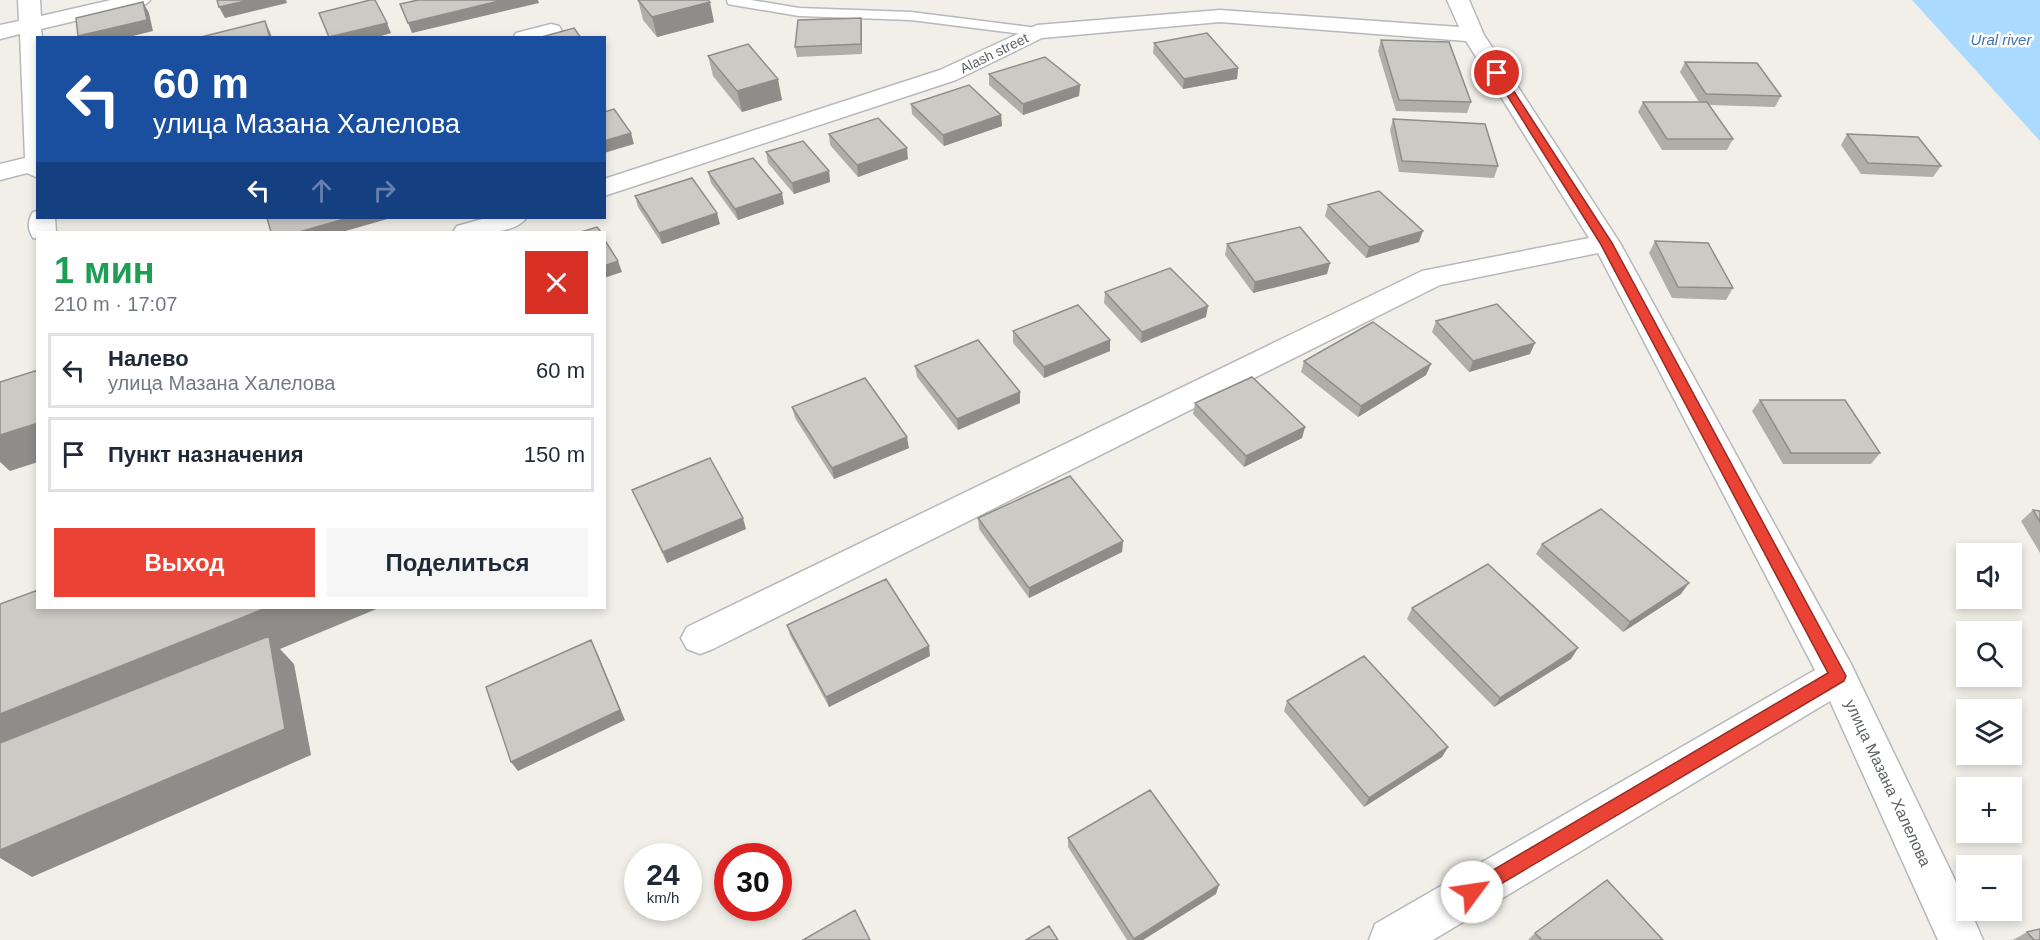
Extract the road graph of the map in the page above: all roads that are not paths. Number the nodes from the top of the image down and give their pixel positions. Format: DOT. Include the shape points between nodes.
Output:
graph roads {
  1 [pos="29,0"];
  2 [pos="139,0"];
  3 [pos="1458,0"];
  4 [pos="733,1"];
  5 [pos="29,26"];
  6 [pos="551,31"];
  7 [pos="0,32"];
  8 [pos="1037,32"];
  9 [pos="1473,35"];
  10 [pos="532,36"];
  11 [pos="36,145"];
  12 [pos="36,162"];
  13 [pos="0,172"];
  14 [pos="606,187"];
  15 [pos="510,219"];
  16 [pos="470,231"];
  17 [pos="1606,243"];
  18 [pos="700,638"];
  19 [pos="1838,676"];
  20 [pos="1391,940"];
  21 [pos="1961,940"];
  1 -- 5 [label="street"];
  2 -- 5 [label="street"];
  3 -- 9 [label="street, улица Мазана Халелова"];
  4 -- 8 [label="lane" via="799,12 911,16"];
  5 -- 7 [label="street"];
  5 -- 11 [label="street"];
  6 -- 10 [label="street"];
  8 -- 9 [label="street, Alash street" via="1220,16"];
  8 -- 14 [label="street, Alash street" via="948,75"];
  9 -- 17 [label="street, улица Мазана Халелова"];
  12 -- 13 [label="street"];
  15 -- 16 [label="street"];
  17 -- 18 [label="street" via="1432,277"];
  17 -- 19 [label="street, улица Мазана Халелова"];
  19 -- 20 [label="street"];
  19 -- 21 [label="street, улица Мазана Халелова"];
}
